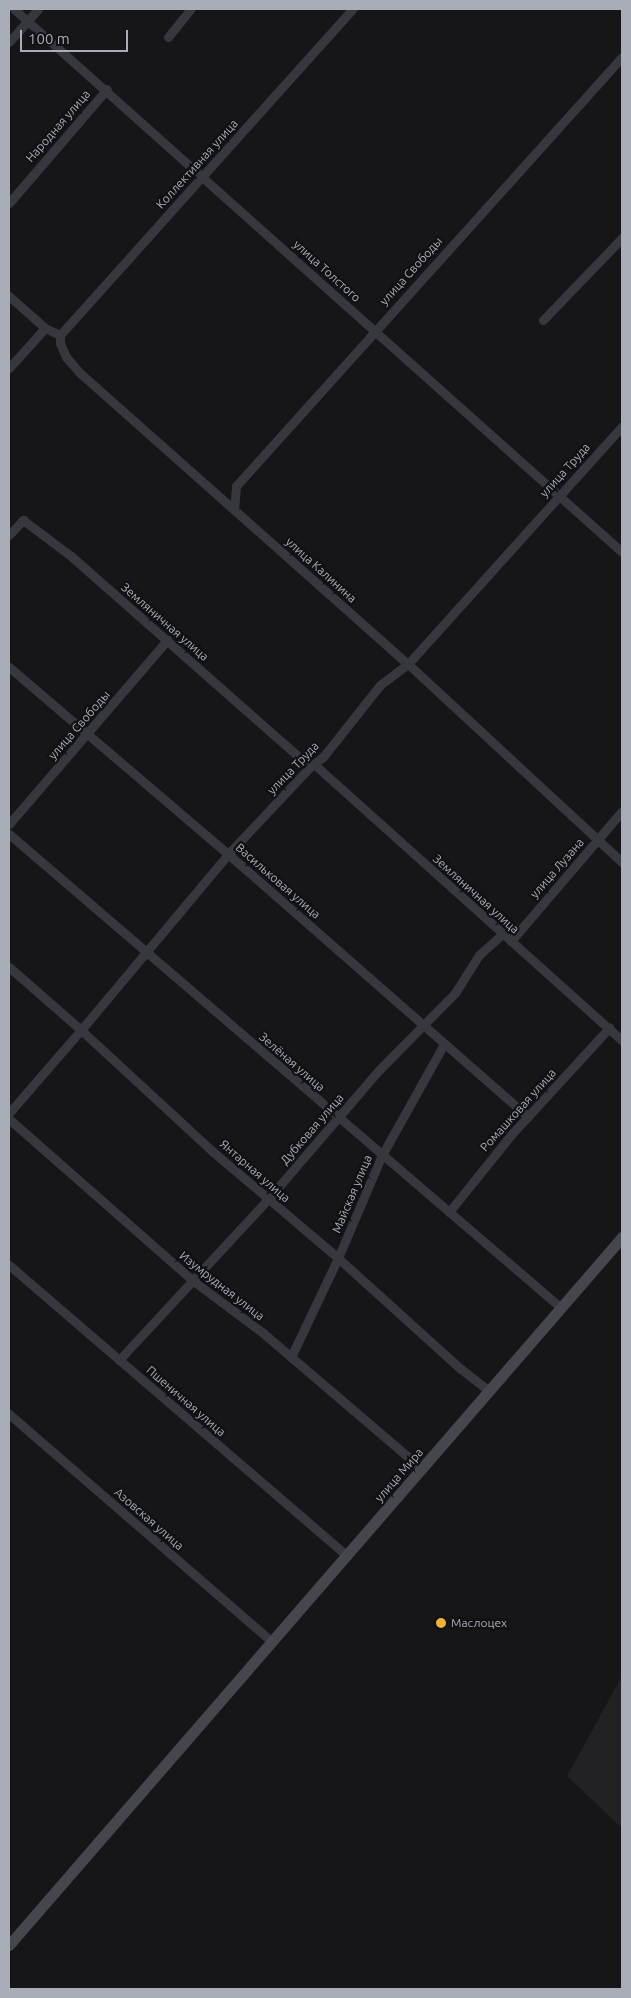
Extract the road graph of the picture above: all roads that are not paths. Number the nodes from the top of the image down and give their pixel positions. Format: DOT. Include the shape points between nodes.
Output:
graph roads {
  1 [pos="14,9"];
  2 [pos="38,9"];
  3 [pos="191,9"];
  4 [pos="352,9"];
  5 [pos="28,20"];
  6 [pos="168,37"];
  7 [pos="9,42"];
  8 [pos="622,57"];
  9 [pos="107,89"];
  10 [pos="204,177"];
  11 [pos="9,202"];
  12 [pos="622,238"];
  13 [pos="9,296"];
  14 [pos="543,320"];
  15 [pos="45,328"];
  16 [pos="374,331"];
  17 [pos="60,335"];
  18 [pos="9,368"];
  19 [pos="622,426"];
  20 [pos="558,496"];
  21 [pos="234,510"];
  22 [pos="9,534"];
  23 [pos="622,552"];
  24 [pos="167,640"];
  25 [pos="408,664"];
  26 [pos="9,667"];
  27 [pos="88,734"];
  28 [pos="312,766"];
  29 [pos="622,811"];
  30 [pos="9,824"];
  31 [pos="9,834"];
  32 [pos="597,840"];
  33 [pos="228,854"];
  34 [pos="622,862"];
  35 [pos="502,934"];
  36 [pos="510,941"];
  37 [pos="144,952"];
  38 [pos="9,967"];
  39 [pos="423,1026"];
  40 [pos="609,1028"];
  41 [pos="81,1030"];
  42 [pos="622,1040"];
  43 [pos="444,1044"];
  44 [pos="9,1113"];
  45 [pos="528,1117"];
  46 [pos="338,1118"];
  47 [pos="9,1119"];
  48 [pos="382,1155"];
  49 [pos="268,1199"];
  50 [pos="449,1212"];
  51 [pos="622,1237"];
  52 [pos="338,1258"];
  53 [pos="9,1265"];
  54 [pos="192,1280"];
  55 [pos="560,1307"];
  56 [pos="291,1357"];
  57 [pos="119,1360"];
  58 [pos="489,1390"];
  59 [pos="9,1414"];
  60 [pos="422,1469"];
  61 [pos="347,1556"];
  62 [pos="272,1642"];
  63 [pos="9,1945"];
  1 -- 5 [label="street, улица Толстого"];
  2 -- 5 [label="street"];
  3 -- 6 [label="street"];
  4 -- 10 [label="street, Коллективная улица"];
  5 -- 7 [label="street"];
  5 -- 9 [label="street, улица Толстого"];
  8 -- 16 [label="street, улица Свободы"];
  9 -- 10 [label="street, улица Толстого"];
  9 -- 11 [label="street, Народная улица"];
  10 -- 16 [label="street, улица Толстого"];
  10 -- 17 [label="street, Коллективная улица"];
  12 -- 14 [label="street"];
  13 -- 15 [label="street"];
  15 -- 17 [label="street"];
  15 -- 18 [label="street"];
  16 -- 20 [label="street, улица Толстого"];
  16 -- 21 [label="street, улица Свободы" via="236,486"];
  17 -- 21 [label="street, улица Калинина" via="66,357 80,373"];
  19 -- 20 [label="street, улица Труда"];
  20 -- 23 [label="street, улица Толстого"];
  20 -- 25 [label="street, улица Труда"];
  21 -- 25 [label="street, улица Калинина"];
  22 -- 24 [label="street, Земляничная улица" via="23,520 71,556"];
  24 -- 27 [label="street, улица Свободы"];
  24 -- 28 [label="street, Земляничная улица"];
  25 -- 28 [label="street, улица Труда" via="380,685"];
  25 -- 32 [label="street, улица Калинина"];
  26 -- 27 [label="street, Васильковая улица"];
  27 -- 30 [label="street, улица Свободы"];
  27 -- 33 [label="street, Васильковая улица"];
  28 -- 33 [label="street, улица Труда"];
  28 -- 35 [label="street, Земляничная улица"];
  29 -- 32 [label="street, улица Лузана"];
  31 -- 37 [label="street, Зелёная улица"];
  32 -- 34 [label="street, улица Калинина"];
  32 -- 36 [label="street, улица Лузана"];
  33 -- 37 [label="street, улица Труда"];
  33 -- 39 [label="street, Васильковая улица"];
  35 -- 36 [label="street, Земляничная улица"];
  35 -- 39 [label="street, Дубковая улица" via="479,955 455,992"];
  36 -- 40 [label="street, Земляничная улица"];
  37 -- 41 [label="street, улица Труда"];
  37 -- 46 [label="street, Зелёная улица"];
  38 -- 41 [label="street, Янтарная улица"];
  39 -- 43 [label="street, Васильковая улица"];
  39 -- 46 [label="street, Дубковая улица"];
  40 -- 42 [label="street, Земляничная улица"];
  40 -- 45 [label="street, Ромашковая улица"];
  41 -- 44 [label="street, улица Труда"];
  41 -- 49 [label="street, Янтарная улица"];
  43 -- 45 [label="street, Васильковая улица"];
  43 -- 48 [label="street, Майская улица"];
  45 -- 50 [label="street, Ромашковая улица"];
  46 -- 48 [label="street, Зелёная улица"];
  46 -- 49 [label="street, Дубковая улица"];
  47 -- 54 [label="street, Изумрудная улица"];
  48 -- 50 [label="street, Зелёная улица"];
  48 -- 52 [label="street, Майская улица"];
  49 -- 52 [label="street, Янтарная улица"];
  49 -- 54 [label="street, Дубковая улица"];
  50 -- 55 [label="street, Зелёная улица"];
  51 -- 55 [label="main road, улица Мира"];
  52 -- 56 [label="street, Майская улица"];
  52 -- 58 [label="street, Янтарная улица" via="461,1369"];
  53 -- 57 [label="street, Пшеничная улица"];
  54 -- 56 [label="street, Изумрудная улица"];
  54 -- 57 [label="street, Дубковая улица"];
  55 -- 58 [label="main road, улица Мира"];
  56 -- 60 [label="street, Изумрудная улица"];
  57 -- 61 [label="street, Пшеничная улица"];
  58 -- 60 [label="main road, улица Мира"];
  59 -- 62 [label="street, Азовская улица"];
  60 -- 61 [label="main road, улица Мира"];
  61 -- 62 [label="main road, улица Мира"];
  62 -- 63 [label="main road, улица Мира"];
}
